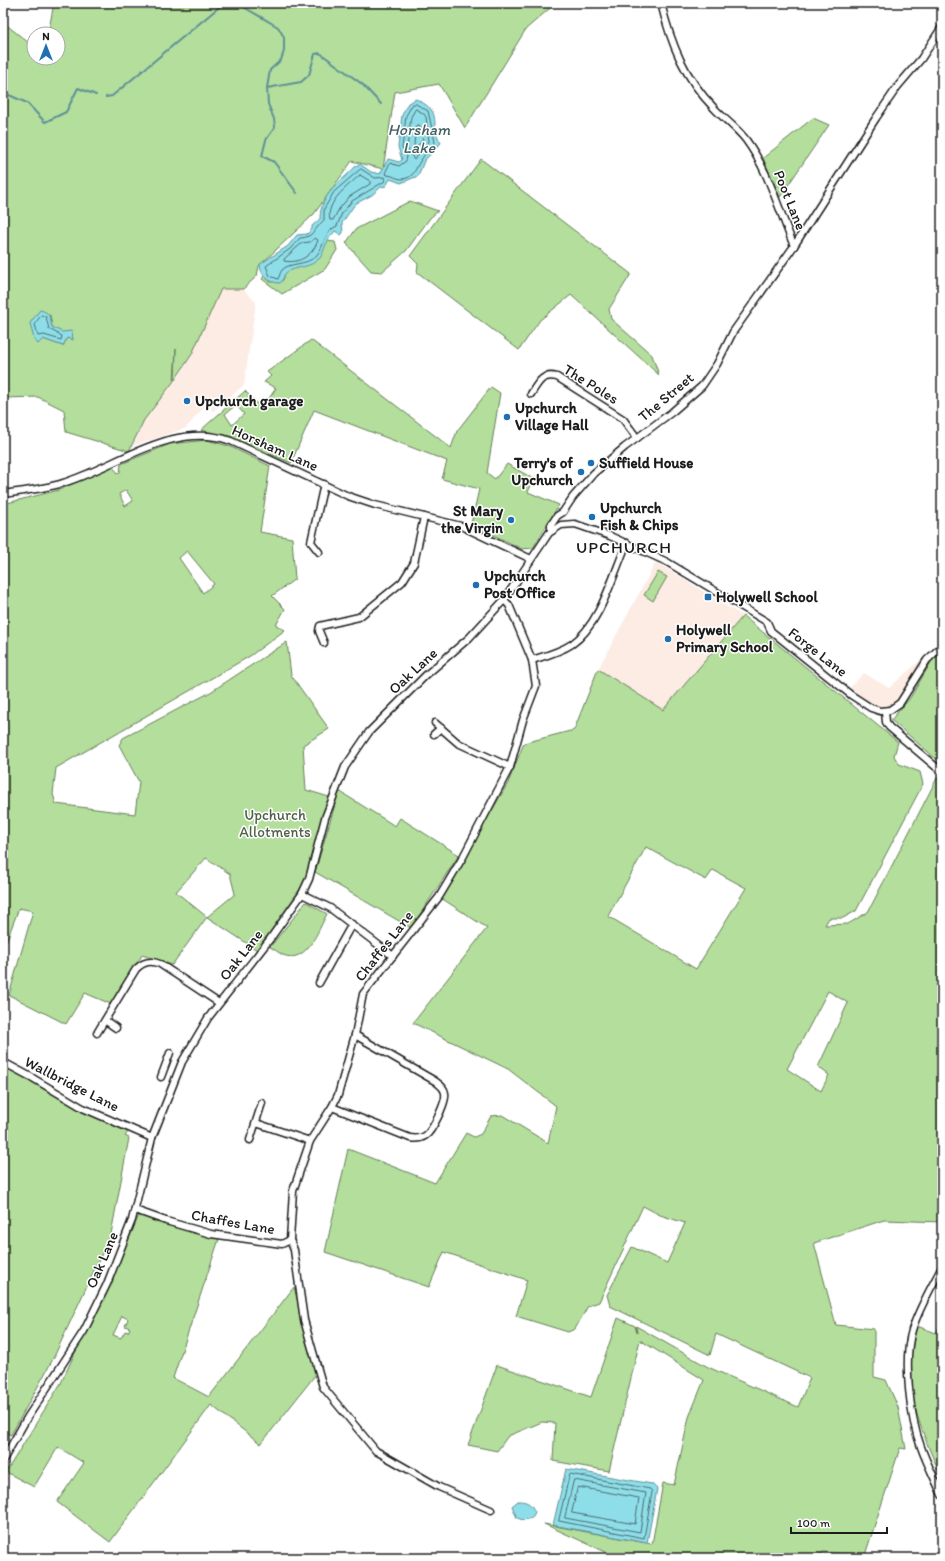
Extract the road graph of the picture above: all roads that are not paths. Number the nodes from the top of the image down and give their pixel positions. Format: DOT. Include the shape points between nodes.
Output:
graph roads {
  1 [pos="661,3"];
  2 [pos="942,27"];
  3 [pos="794,246"];
  4 [pos="531,394"];
  5 [pos="637,438"];
  6 [pos="324,484"];
  7 [pos="3,494"];
  8 [pos="563,512"];
  9 [pos="424,517"];
  10 [pos="564,524"];
  11 [pos="575,524"];
  12 [pos="551,531"];
  13 [pos="627,544"];
  14 [pos="319,552"];
  15 [pos="531,559"];
  16 [pos="504,600"];
  17 [pos="324,643"];
  18 [pos="942,646"];
  19 [pos="532,660"];
  20 [pos="885,711"];
  21 [pos="435,723"];
  22 [pos="441,728"];
  23 [pos="434,734"];
  24 [pos="510,767"];
  25 [pos="942,772"];
  26 [pos="302,894"];
  27 [pos="352,924"];
  28 [pos="393,956"];
  29 [pos="320,983"];
  30 [pos="220,1003"];
  31 [pos="106,1021"];
  32 [pos="116,1028"];
  33 [pos="97,1033"];
  34 [pos="354,1035"];
  35 [pos="170,1053"];
  36 [pos="3,1062"];
  37 [pos="165,1065"];
  38 [pos="179,1069"];
  39 [pos="161,1077"];
  40 [pos="262,1103"];
  41 [pos="332,1107"];
  42 [pos="256,1123"];
  43 [pos="152,1138"];
  44 [pos="250,1140"];
  45 [pos="310,1141"];
  46 [pos="135,1210"];
  47 [pos="290,1240"];
  48 [pos="942,1267"];
  49 [pos="3,1460"];
  50 [pos="942,1495"];
  51 [pos="491,1510"];
  1 -- 3 [label="street, Poot Lane" via="670,38 683,68 713,107 746,139 755,153"];
  2 -- 3 [label="street, Poot Lane" via="876,118"];
  3 -- 5 [label="street, The Street" via="733,332 717,364 702,386"];
  4 -- 5 [label="street, The Poles" via="543,377 556,376 624,420"];
  5 -- 8 [label="street, The Street" via="594,473"];
  6 -- 7 [label="street, Horsham Lane" via="229,440 199,436 146,448 63,483"];
  6 -- 9 [label="street, Horsham Lane" via="362,501"];
  6 -- 14 [label="street" via="311,542"];
  8 -- 10 [label="street"];
  8 -- 12 [label="street, The Street" via="554,521"];
  9 -- 15 [label="street, Horsham Lane" via="464,527"];
  9 -- 17 [label="street" via="415,561 406,578 360,617 320,626 319,631"];
  10 -- 11 [label="street, Oak Lane"];
  10 -- 12 [label="street, Oak Lane"];
  11 -- 13 [label="street, Forge Lane"];
  12 -- 15 [label="street, Oak Lane"];
  13 -- 19 [label="street" via="598,612 587,630 565,648"];
  13 -- 20 [label="street, Forge Lane" via="667,562 767,622 771,631 851,695 871,708"];
  15 -- 16 [label="street, Oak Lane"];
  16 -- 19 [label="street, Chaffes Lane" via="510,605"];
  16 -- 26 [label="street, Oak Lane" via="469,638 384,716 352,754 344,766 325,818 309,879"];
  18 -- 20 [label="street" via="927,660 902,701"];
  19 -- 24 [label="street, Chaffes Lane" via="536,686"];
  20 -- 25 [label="street" via="889,727"];
  21 -- 22 [label="street"];
  22 -- 23 [label="street"];
  22 -- 24 [label="street" via="458,743"];
  24 -- 28 [label="street, Chaffes Lane" via="439,897"];
  26 -- 27 [label="street" via="330,908"];
  26 -- 30 [label="street, Oak Lane"];
  27 -- 28 [label="street"];
  27 -- 29 [label="street"];
  28 -- 34 [label="street, Chaffes Lane" via="363,994"];
  30 -- 31 [label="street" via="160,964 148,962 136,969"];
  30 -- 38 [label="street, Oak Lane" via="199,1032"];
  31 -- 32 [label="street"];
  31 -- 33 [label="street"];
  34 -- 41 [label="street, Chaffes Lane" via="338,1095"];
  34 -- 41 [label="street" via="436,1081 443,1086 446,1097 428,1134 417,1139"];
  35 -- 37 [label="street"];
  36 -- 43 [label="street, Wallbridge Lane" via="83,1108"];
  37 -- 38 [label="street"];
  37 -- 39 [label="street"];
  38 -- 43 [label="street, Oak Lane"];
  40 -- 42 [label="street"];
  41 -- 45 [label="street, Chaffes Lane"];
  42 -- 44 [label="street"];
  42 -- 45 [label="street"];
  43 -- 46 [label="street, Oak Lane"];
  45 -- 47 [label="street, Chaffes Lane" via="293,1191"];
  46 -- 47 [label="street, Chaffes Lane" via="211,1234 282,1244"];
  46 -- 49 [label="street, Oak Lane" via="107,1284 84,1331 27,1418"];
  47 -- 51 [label="street" via="294,1250 304,1320 323,1387 376,1451 439,1487"];
  48 -- 50 [label="street" via="912,1330 907,1371 921,1446"];
}
